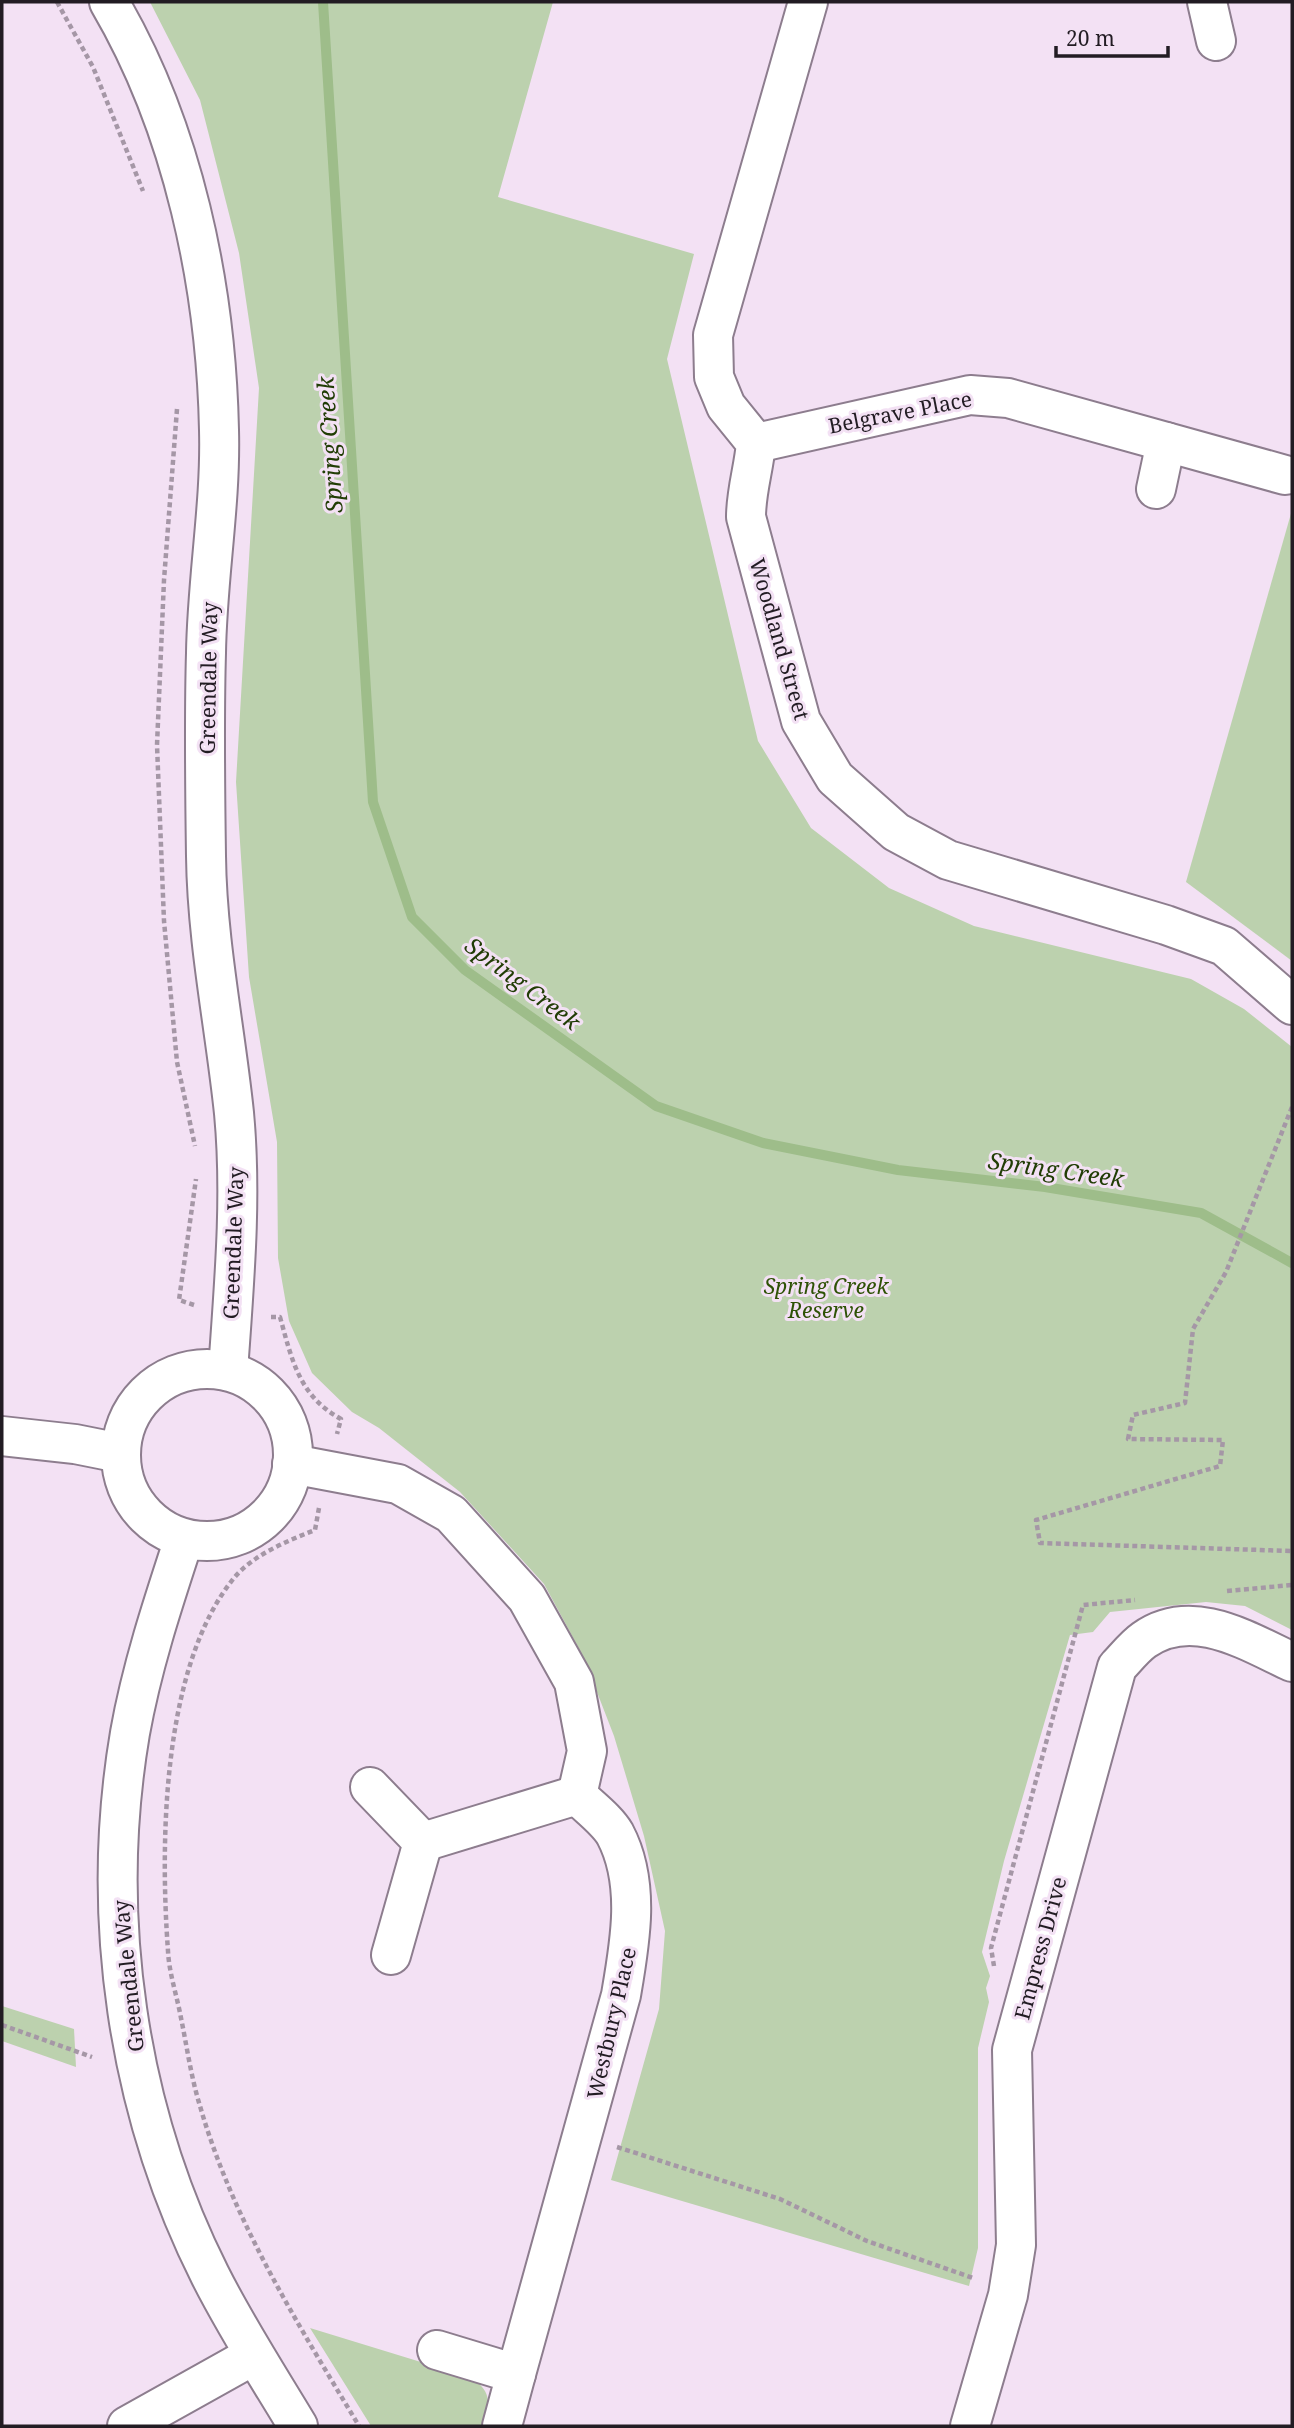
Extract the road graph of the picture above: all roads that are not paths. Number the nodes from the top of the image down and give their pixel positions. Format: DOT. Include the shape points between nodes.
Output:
graph roads {
  1 [pos="109,2"];
  2 [pos="808,2"];
  3 [pos="1208,2"];
  4 [pos="1216,41"];
  5 [pos="1166,442"];
  6 [pos="756,443"];
  7 [pos="1285,475"];
  8 [pos="1156,489"];
  9 [pos="1292,1006"];
  10 [pos="228,1371"];
  11 [pos="2,1436"];
  12 [pos="120,1453"];
  13 [pos="292,1464"];
  14 [pos="184,1539"];
  15 [pos="1292,1662"];
  16 [pos="370,1787"];
  17 [pos="577,1795"];
  18 [pos="423,1842"];
  19 [pos="391,1955"];
  20 [pos="437,2350"];
  21 [pos="254,2355"];
  22 [pos="516,2374"];
  23 [pos="127,2426"];
  24 [pos="298,2426"];
  25 [pos="502,2426"];
  26 [pos="970,2426"];
  1 -- 10 [label="street, Greendale Way" via="130,36 172,136 211,307 219,432 206,651 206,860 234,1115 238,1199"];
  2 -- 6 [label="street" via="713,335 714,377 726,407"];
  3 -- 4 [label="street"];
  5 -- 6 [label="street, Belgrave Place" via="1008,398 970,395"];
  5 -- 7 [label="street, Belgrave Place"];
  5 -- 8 [label="street"];
  6 -- 9 [label="street, Woodland Street" via="746,489 746,517 801,721 835,778 896,831 948,860 1224,946"];
  10 -- 12 [label="street" via="202,1368 154,1386 131,1416"];
  10 -- 13 [label="street" via="270,1395 292,1440"];
  11 -- 12 [label="street"];
  12 -- 14 [label="street" via="125,1482 138,1507 158,1527"];
  13 -- 14 [label="street" via="284,1493 259,1523 242,1534 214,1541"];
  13 -- 17 [label="street" via="398,1484 451,1514 527,1598 574,1682 587,1751"];
  14 -- 21 [label="street, Greendale Way" via="152,1637 130,1734 120,1810 120,1938 126,2001 149,2117 209,2274"];
  15 -- 26 [label="street, Empress Drive" via="1237,1635 1202,1625 1174,1627 1144,1640 1117,1667 1012,2050 1016,2245 1008,2295"];
  16 -- 18 [label="street"];
  17 -- 18 [label="street"];
  17 -- 22 [label="street, Westbury Place" via="614,1833 629,1881 632,1930 621,1995"];
  18 -- 19 [label="street"];
  20 -- 22 [label="street"];
  21 -- 23 [label="street"];
  21 -- 24 [label="street, Greendale Way"];
  22 -- 25 [label="street, Westbury Place"];
}
